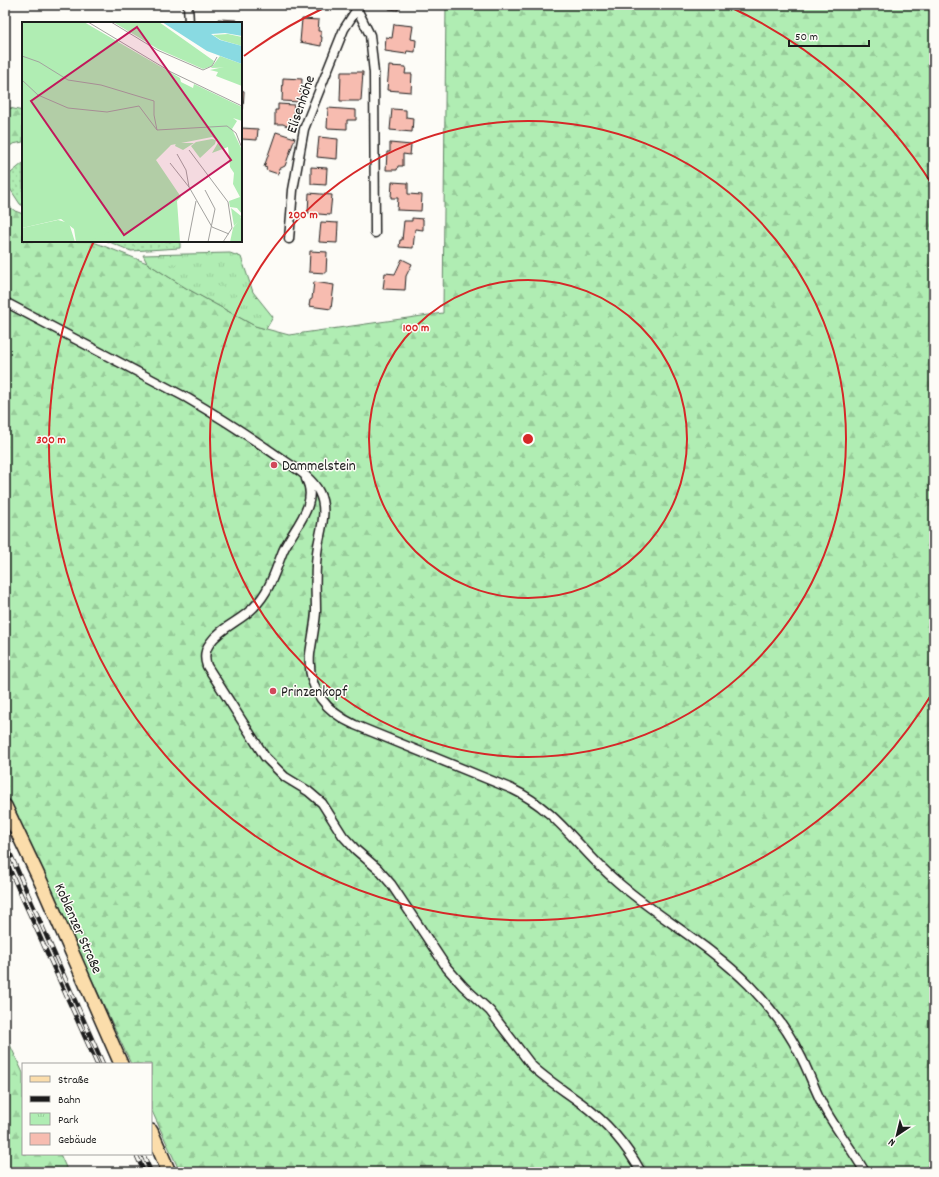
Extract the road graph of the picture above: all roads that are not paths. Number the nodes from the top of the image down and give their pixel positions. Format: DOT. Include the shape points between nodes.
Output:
graph roads {
  1 [pos="188,5"];
  2 [pos="357,7"];
  3 [pos="189,22"];
  4 [pos="375,233"];
  5 [pos="289,239"];
  6 [pos="5,302"];
  7 [pos="304,475"];
  8 [pos="5,806"];
  9 [pos="121,1063"];
  10 [pos="152,1133"];
  11 [pos="169,1172"];
  12 [pos="641,1172"];
  13 [pos="865,1172"];
  1 -- 3 [label="street"];
  2 -- 4 [label="street, Elisenhöhe" via="370,35 374,72"];
  2 -- 5 [label="street, Elisenhöhe" via="344,29 304,129 293,190"];
  6 -- 7 [label="street" via="215,414"];
  7 -- 12 [label="street" via="309,483 310,493 306,508 283,549 268,589 253,608 214,637 205,654 207,666 271,764 322,803 343,836 391,884 455,978 490,1011 532,1066 604,1123"];
  7 -- 13 [label="street" via="319,492 323,507 317,557 316,614 310,656 310,673 321,699 337,715 355,725 533,800 564,826 622,887 726,963 749,985 780,1022 799,1053 826,1110"];
  8 -- 9 [label="main road, Koblenzer Straße"];
  10 -- 11 [label="main road"];
}
